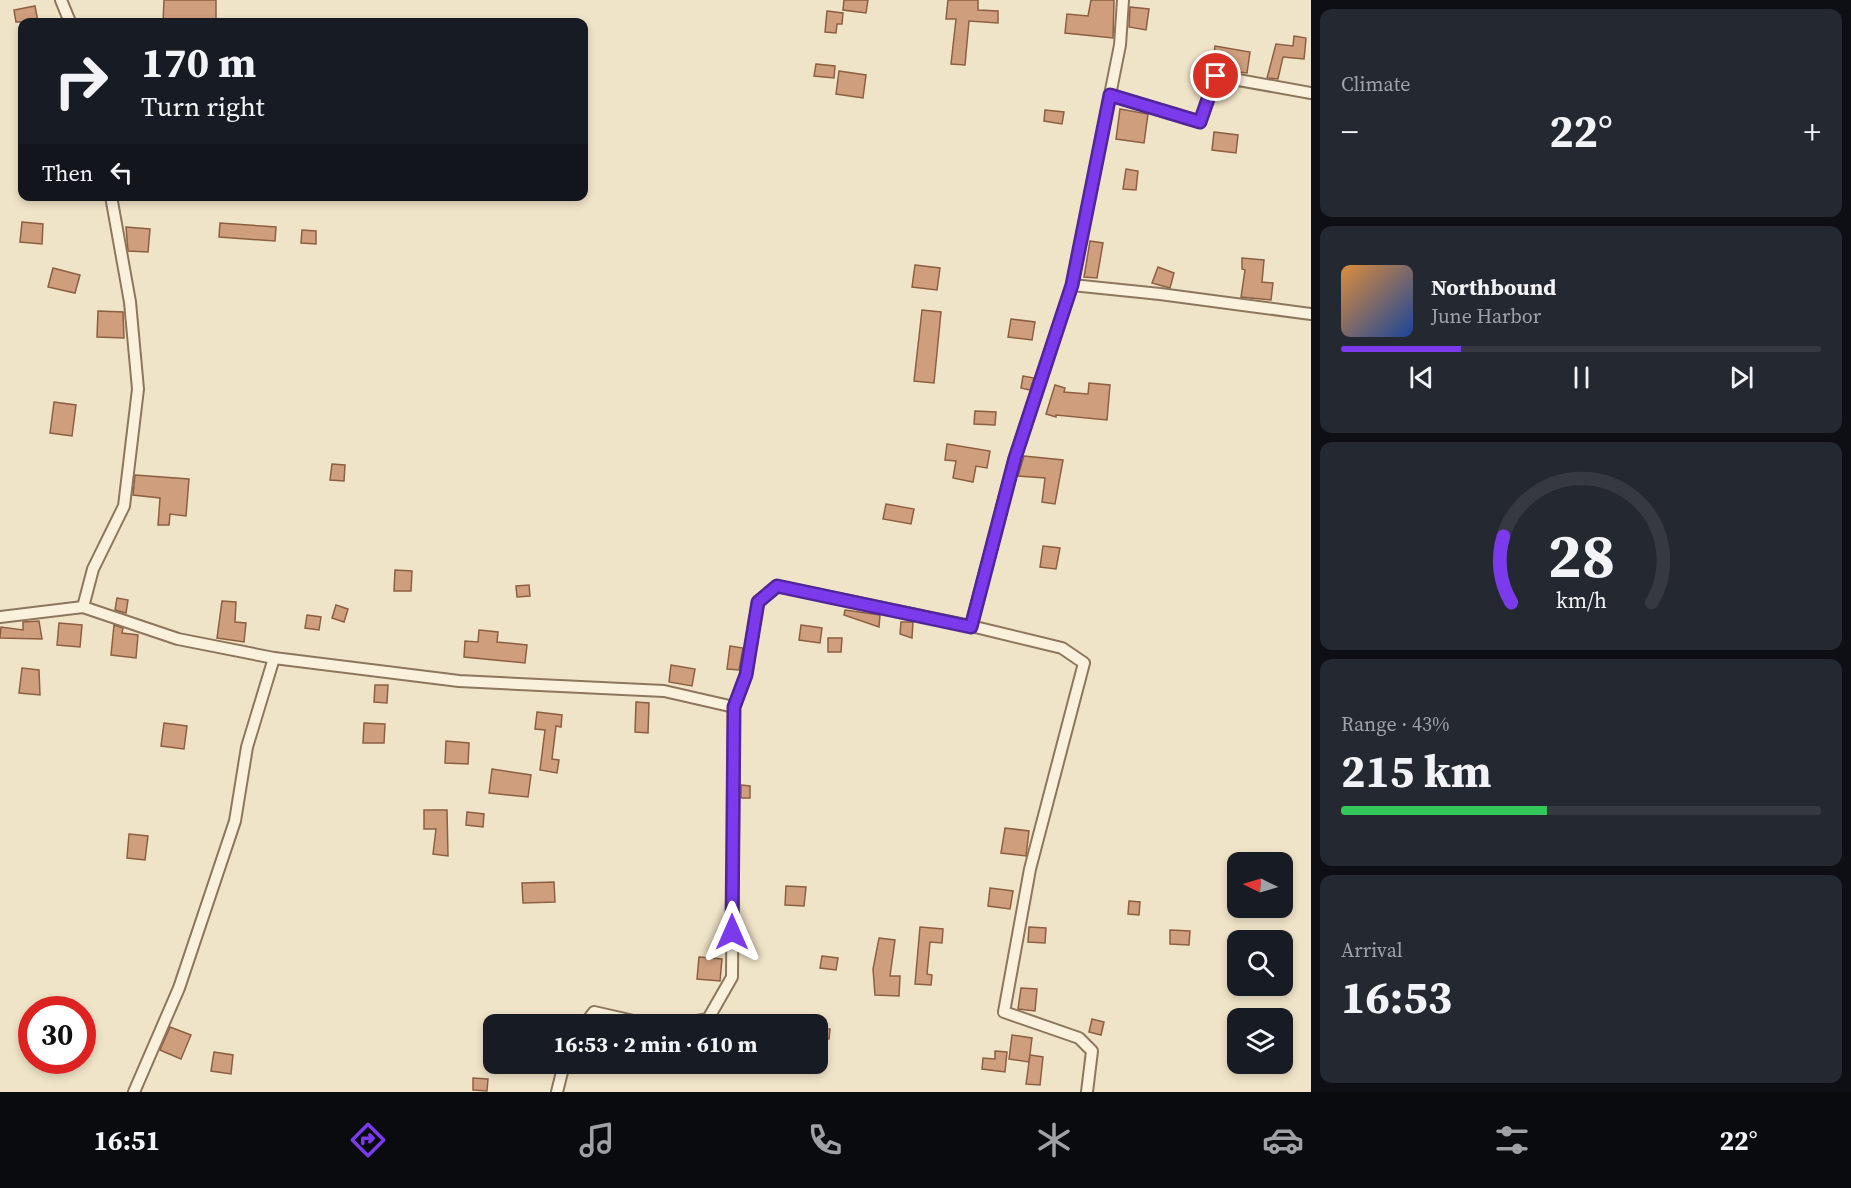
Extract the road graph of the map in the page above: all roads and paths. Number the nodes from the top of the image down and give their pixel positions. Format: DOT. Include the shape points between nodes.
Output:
graph roads {
  1 [pos="61,0"];
  2 [pos="1123,0"];
  3 [pos="68,18"];
  4 [pos="1311,93"];
  5 [pos="1110,95"];
  6 [pos="112,201"];
  7 [pos="1072,285"];
  8 [pos="1311,314"];
  9 [pos="83,607"];
  10 [pos="0,617"];
  11 [pos="971,627"];
  12 [pos="274,658"];
  13 [pos="734,707"];
  14 [pos="711,1014"];
  15 [pos="562,1074"];
  16 [pos="134,1092"];
  17 [pos="557,1092"];
  18 [pos="1087,1092"];
  1 -- 3 [label="street"];
  2 -- 5 [label="street" via="1120,45"];
  4 -- 5 [label="street" via="1216,76 1200,122"];
  5 -- 7 [label="street"];
  6 -- 9 [label="street" via="130,302 138,389 124,506 93,568"];
  7 -- 8 [label="street"];
  7 -- 11 [label="street" via="1015,458"];
  9 -- 10 [label="street"];
  9 -- 12 [label="street" via="178,639"];
  11 -- 13 [label="street" via="777,586 758,602 746,675"];
  11 -- 18 [label="street" via="1062,648 1083,663 1030,869 1004,1012 1079,1038 1092,1051"];
  12 -- 13 [label="street" via="459,681 664,691"];
  12 -- 16 [label="street" via="248,747 236,821 179,988"];
  13 -- 14 [label="street" via="732,977"];
  15 -- 17 [label="street"];
}
